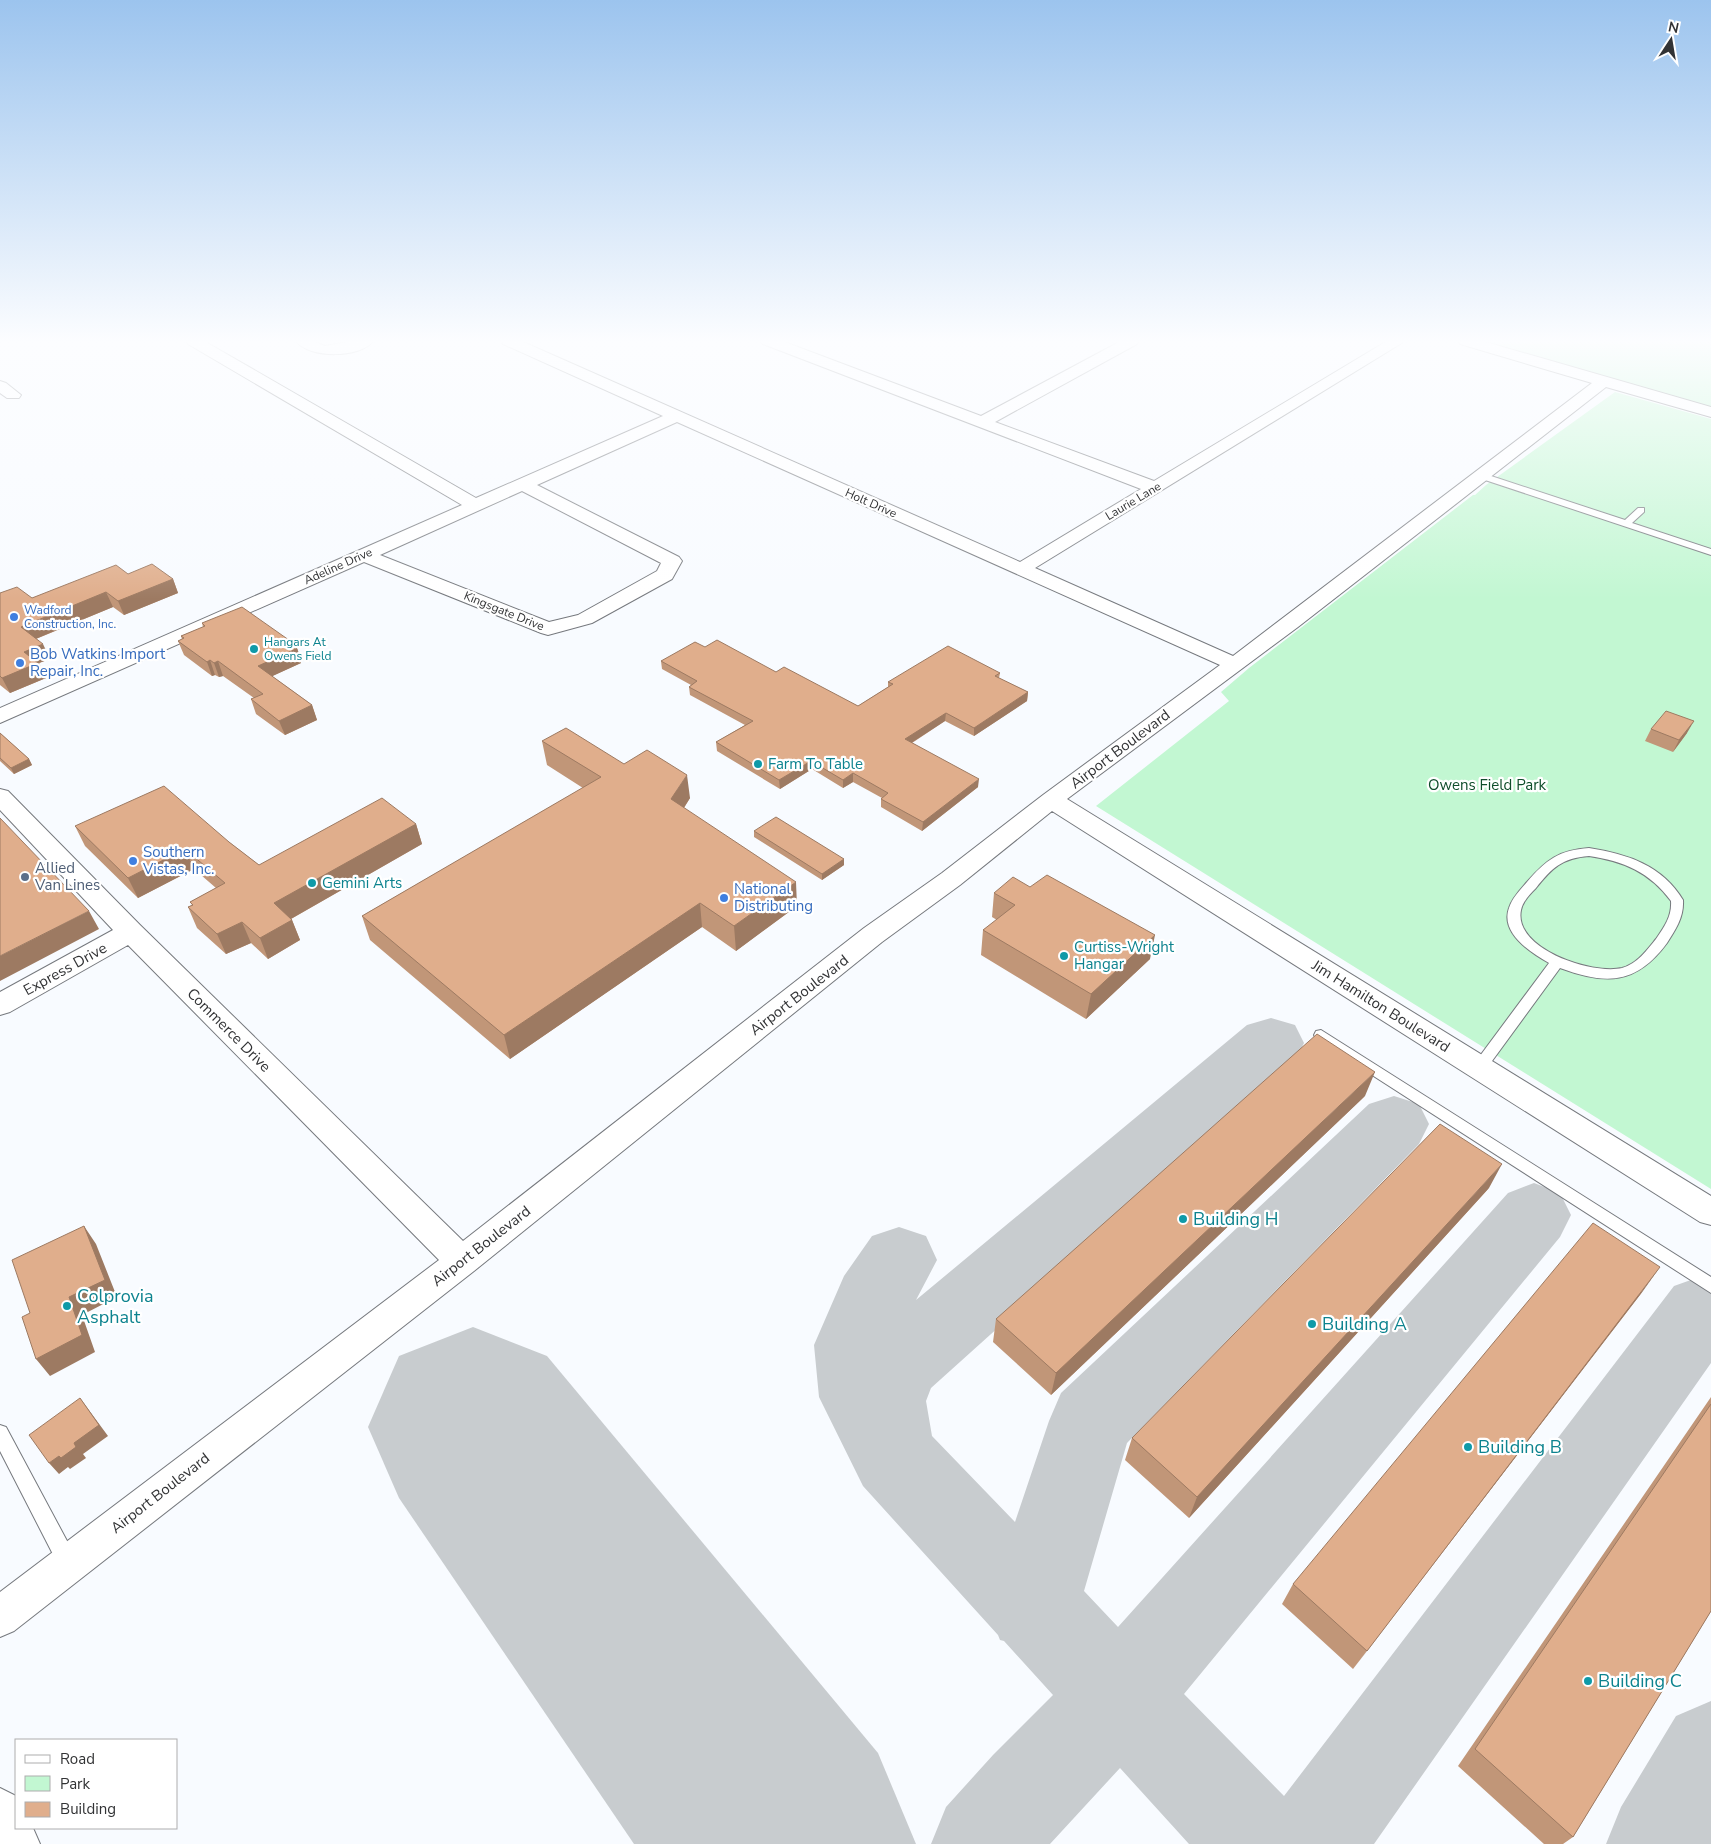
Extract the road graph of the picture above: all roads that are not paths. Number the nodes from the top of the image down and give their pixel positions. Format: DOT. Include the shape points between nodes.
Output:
graph roads {
  1 [pos="341,427"];
  2 [pos="650,427"];
  3 [pos="700,427"];
  4 [pos="995,427"];
  5 [pos="1256,427"];
  6 [pos="1545,427"];
  7 [pos="1482,476"];
  8 [pos="522,484"];
  9 [pos="1155,488"];
  10 [pos="475,505"];
  11 [pos="1641,510"];
  12 [pos="1627,523"];
  13 [pos="1711,552"];
  14 [pos="363,555"];
  15 [pos="1021,569"];
  16 [pos="1234,664"];
  17 [pos="0,716"];
  18 [pos="0,796"];
  19 [pos="1052,800"];
  20 [pos="131,932"];
  21 [pos="1557,962"];
  22 [pos="0,1006"];
  23 [pos="1321,1034"];
  24 [pos="1479,1068"];
  25 [pos="1711,1212"];
  26 [pos="462,1261"];
  27 [pos="1711,1286"];
  28 [pos="0,1433"];
  29 [pos="68,1564"];
  30 [pos="0,1617"];
  31 [pos="0,1810"];
  32 [pos="18,1844"];
  1 -- 10 [label="street"];
  2 -- 8 [label="street, Adeline Drive"];
  3 -- 15 [label="street, Holt Drive"];
  4 -- 9 [label="street"];
  5 -- 9 [label="street, Laurie Lane"];
  6 -- 7 [label="street, Airport Boulevard"];
  7 -- 12 [label="lane"];
  7 -- 16 [label="street, Airport Boulevard"];
  8 -- 10 [label="street, Adeline Drive"];
  8 -- 14 [label="street, Kingsgate Drive" via="672,561 665,575 585,619 548,629"];
  9 -- 15 [label="street, Laurie Lane"];
  10 -- 14 [label="street, Adeline Drive"];
  11 -- 12 [label="lane"];
  12 -- 13 [label="lane"];
  14 -- 17 [label="street, Adeline Drive"];
  15 -- 16 [label="street, Holt Drive"];
  16 -- 19 [label="street, Airport Boulevard"];
  18 -- 20 [label="street, Commerce Drive"];
  19 -- 24 [label="street, Jim Hamilton Boulevard"];
  19 -- 26 [label="street, Airport Boulevard"];
  20 -- 22 [label="street, Express Drive"];
  20 -- 26 [label="street, Commerce Drive"];
  21 -- 21 [label="lane" via="1528,942 1514,917 1516,904 1550,864 1560,857 1589,852 1634,863 1660,877 1677,900 1676,920 1648,959 1636,967 1603,974"];
  21 -- 24 [label="lane"];
  23 -- 27 [label="lane"];
  24 -- 25 [label="street, Jim Hamilton Boulevard"];
  26 -- 29 [label="street, Airport Boulevard"];
  28 -- 29 [label="lane"];
  29 -- 30 [label="street, Airport Boulevard"];
  31 -- 32 [label="street"];
}
